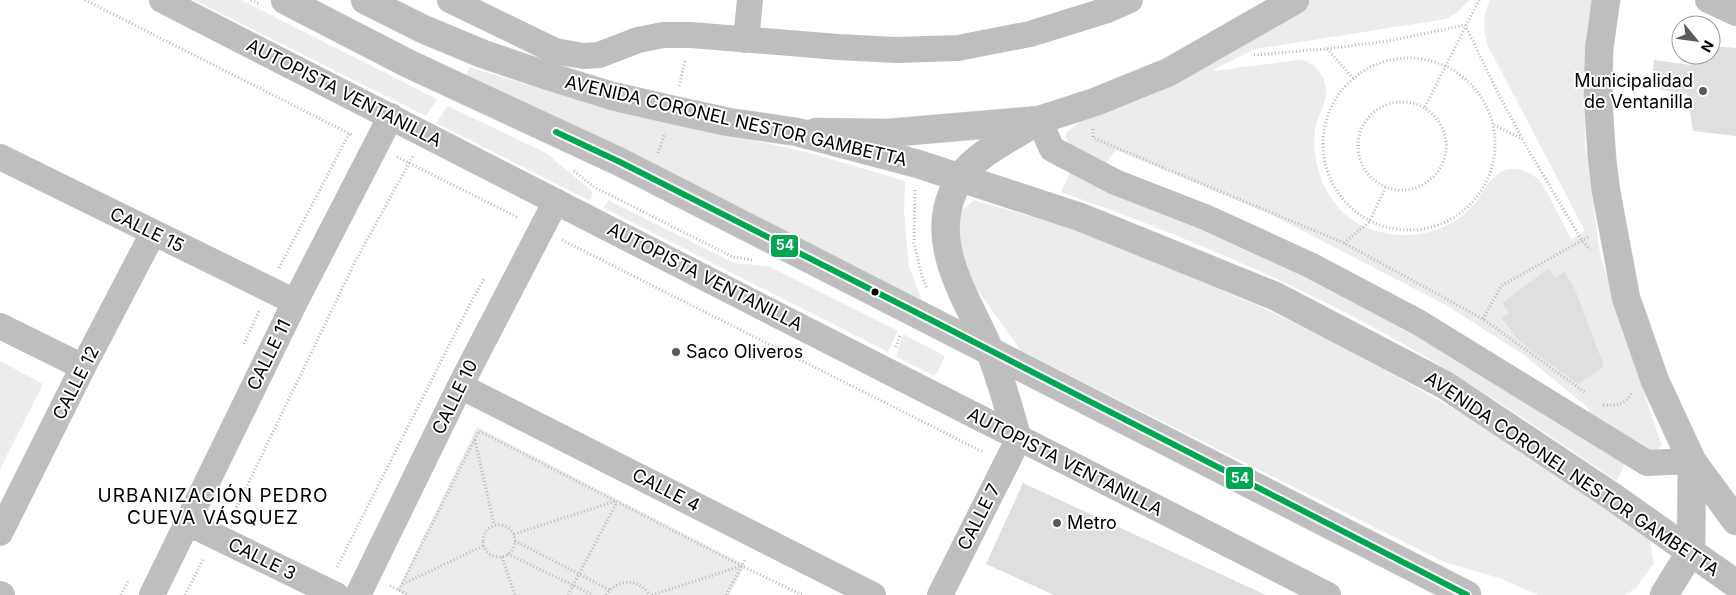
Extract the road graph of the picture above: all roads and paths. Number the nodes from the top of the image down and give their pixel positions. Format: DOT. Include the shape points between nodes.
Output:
graph roads {
  1 [pos="85,0"];
  2 [pos="162,0"];
  3 [pos="285,0"];
  4 [pos="365,0"];
  5 [pos="750,0"];
  6 [pos="1130,0"];
  7 [pos="1295,0"];
  8 [pos="1479,0"];
  9 [pos="1606,0"];
  10 [pos="1708,0"];
  11 [pos="453,1"];
  12 [pos="1736,13"];
  13 [pos="1465,25"];
  14 [pos="746,40"];
  15 [pos="1326,49"];
  16 [pos="1250,56"];
  17 [pos="1447,65"];
  18 [pos="1353,78"];
  19 [pos="1425,107"];
  20 [pos="391,116"];
  21 [pos="1039,120"];
  22 [pos="1095,125"];
  23 [pos="1494,125"];
  24 [pos="797,132"];
  25 [pos="349,134"];
  26 [pos="355,136"];
  27 [pos="1522,139"];
  28 [pos="416,149"];
  29 [pos="393,155"];
  30 [pos="0,157"];
  31 [pos="409,163"];
  32 [pos="960,178"];
  33 [pos="1386,186"];
  34 [pos="556,201"];
  35 [pos="1369,222"];
  36 [pos="515,226"];
  37 [pos="153,233"];
  38 [pos="561,239"];
  39 [pos="1582,240"];
  40 [pos="1344,243"];
  41 [pos="278,271"];
  42 [pos="487,274"];
  43 [pos="295,302"];
  44 [pos="1483,319"];
  45 [pos="0,326"];
  46 [pos="902,329"];
  47 [pos="989,350"];
  48 [pos="894,351"];
  49 [pos="83,367"];
  50 [pos="460,386"];
  51 [pos="1635,389"];
  52 [pos="1586,394"];
  53 [pos="1602,405"];
  54 [pos="475,439"];
  55 [pos="1012,451"];
  56 [pos="1692,461"];
  57 [pos="617,501"];
  58 [pos="1736,520"];
  59 [pos="230,521"];
  60 [pos="188,523"];
  61 [pos="494,525"];
  62 [pos="0,534"];
  63 [pos="514,534"];
  64 [pos="758,537"];
  65 [pos="515,541"];
  66 [pos="483,546"];
  67 [pos="1691,551"];
  68 [pos="205,554"];
  69 [pos="508,554"];
  70 [pos="502,557"];
  71 [pos="742,566"];
  72 [pos="580,574"];
  73 [pos="335,584"];
  74 [pos="402,584"];
  75 [pos="1736,584"];
  76 [pos="573,586"];
  77 [pos="610,590"];
  78 [pos="152,595"];
  79 [pos="185,595"];
  80 [pos="358,595"];
  81 [pos="409,595"];
  82 [pos="515,595"];
  83 [pos="568,595"];
  84 [pos="592,595"];
  85 [pos="606,595"];
  86 [pos="651,595"];
  87 [pos="726,595"];
  88 [pos="802,595"];
  89 [pos="873,595"];
  90 [pos="940,595"];
  91 [pos="1328,595"];
  92 [pos="1467,595"];
  93 [pos="1664,595"];
  1 -- 25 [label="path"];
  2 -- 20 [label="street, AUTOPISTA VENTANILLA"];
  3 -- 47 [label="main road" via="409,64 620,162"];
  4 -- 24 [label="main road, AVENIDA CORONEL NESTOR GAMBETTA" via="483,54 559,80 673,110"];
  5 -- 14 [label="street"];
  6 -- 14 [label="street" via="1030,34 958,48 896,50"];
  7 -- 21 [label="main road" via="1169,72 1095,102"];
  8 -- 13 [label="path"];
  9 -- 56 [label="main road" via="1599,50 1598,98 1605,183 1626,298 1655,381"];
  10 -- 12 [label="street"];
  11 -- 14 [label="street" via="540,45 575,56 599,55 638,40 663,35"];
  13 -- 15 [label="path" via="1394,40"];
  13 -- 17 [label="path"];
  13 -- 27 [label="path"];
  15 -- 16 [label="path"];
  15 -- 18 [label="path"];
  17 -- 18 [label="path" via="1408,57 1379,63"];
  17 -- 19 [label="path"];
  17 -- 23 [label="path" via="1463,76 1482,98"];
  18 -- 35 [label="path" via="1334,101 1324,129 1324,159 1332,184 1347,206"];
  19 -- 33 [label="path" via="1443,128 1446,141 1442,165 1425,184 1401,190"];
  19 -- 33 [label="path" via="1404,102 1391,104 1380,108 1363,126 1359,138 1362,163 1368,174"];
  20 -- 34 [label="street, AUTOPISTA VENTANILLA"];
  20 -- 43 [label="street, CALLE 11"];
  21 -- 24 [label="main road" via="888,133"];
  21 -- 32 [label="main road" via="992,149"];
  21 -- 56 [label="street" via="1052,150 1115,182 1205,217 1310,265 1418,322 1647,463"];
  22 -- 40 [label="path" via="1092,130 1094,138"];
  23 -- 27 [label="path"];
  23 -- 35 [label="path" via="1495,155 1486,183 1468,207 1446,223 1421,230 1394,230"];
  24 -- 32 [label="main road, AVENIDA CORONEL NESTOR GAMBETTA"];
  25 -- 26 [label="path"];
  25 -- 41 [label="path"];
  27 -- 39 [label="path"];
  28 -- 31 [label="path"];
  29 -- 31 [label="path"];
  30 -- 37 [label="street, CALLE 15"];
  31 -- 36 [label="path" via="520,218"];
  31 -- 59 [label="path" via="356,260"];
  32 -- 47 [label="main road" via="950,199 946,220 947,248 954,274"];
  32 -- 67 [label="main road, AVENIDA CORONEL NESTOR GAMBETTA" via="1080,217 1276,296 1444,385"];
  33 -- 35 [label="path"];
  34 -- 50 [label="street, CALLE 10"];
  34 -- 55 [label="street, AUTOPISTA VENTANILLA"];
  35 -- 40 [label="path"];
  37 -- 43 [label="street, CALLE 15"];
  37 -- 49 [label="street, CALLE 12"];
  38 -- 55 [label="path"];
  39 -- 39 [label="path" via="1588,248 1594,255 1591,235"];
  39 -- 44 [label="path" via="1501,286"];
  40 -- 44 [label="path"];
  42 -- 73 [label="path"];
  43 -- 60 [label="street, CALLE 11"];
  44 -- 52 [label="path"];
  45 -- 49 [label="street"];
  46 -- 48 [label="path"];
  47 -- 55 [label="main road"];
  47 -- 92 [label="main road"];
  49 -- 62 [label="street, CALLE 12"];
  50 -- 64 [label="street, CALLE 4"];
  50 -- 80 [label="street, CALLE 10"];
  51 -- 53 [label="path" via="1626,402"];
  54 -- 57 [label="path" via="480,431"];
  54 -- 61 [label="path"];
  54 -- 74 [label="path"];
  55 -- 90 [label="street, CALLE 7"];
  55 -- 91 [label="street, AUTOPISTA VENTANILLA"];
  56 -- 58 [label="main road"];
  56 -- 67 [label="main road"];
  57 -- 63 [label="path"];
  57 -- 71 [label="path"];
  57 -- 72 [label="path"];
  60 -- 73 [label="street, CALLE 3"];
  60 -- 78 [label="street, CALLE 11"];
  61 -- 63 [label="path" via="502,524"];
  61 -- 66 [label="path" via="483,534"];
  63 -- 65 [label="path"];
  64 -- 71 [label="path"];
  64 -- 89 [label="street, CALLE 4"];
  65 -- 69 [label="path"];
  65 -- 72 [label="path"];
  66 -- 70 [label="path" via="488,554"];
  66 -- 74 [label="path"];
  67 -- 75 [label="main road, AVENIDA CORONEL NESTOR GAMBETTA"];
  67 -- 93 [label="main road"];
  68 -- 79 [label="path"];
  69 -- 70 [label="path"];
  69 -- 76 [label="path"];
  70 -- 82 [label="path"];
  71 -- 86 [label="path"];
  71 -- 87 [label="path"];
  71 -- 88 [label="path"];
  72 -- 76 [label="path"];
  72 -- 77 [label="path"];
  74 -- 81 [label="path" via="399,590"];
  76 -- 83 [label="path"];
  76 -- 84 [label="path"];
  77 -- 85 [label="path"];
  77 -- 86 [label="path" via="617,584 636,583"];
}
